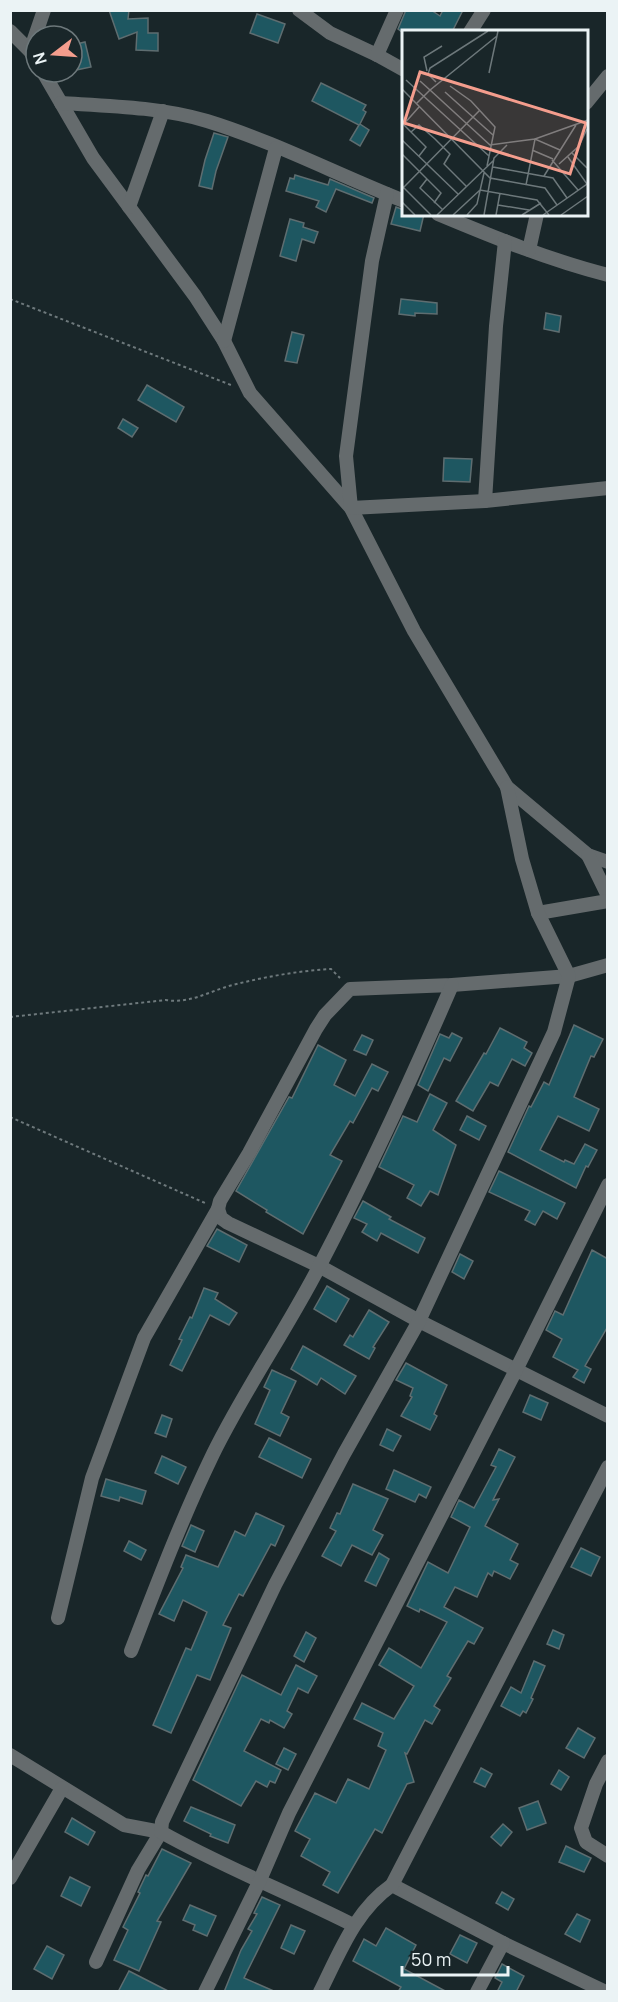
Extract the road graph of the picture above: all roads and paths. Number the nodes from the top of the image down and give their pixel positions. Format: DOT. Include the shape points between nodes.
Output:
graph roads {
  1 [pos="298,10"];
  2 [pos="397,10"];
  3 [pos="484,10"];
  4 [pos="471,30"];
  5 [pos="10,31"];
  6 [pos="24,46"];
  7 [pos="377,55"];
  8 [pos="402,69"];
  9 [pos="608,76"];
  10 [pos="50,84"];
  11 [pos="588,101"];
  12 [pos="62,103"];
  13 [pos="163,111"];
  14 [pos="276,148"];
  15 [pos="387,194"];
  16 [pos="402,200"];
  17 [pos="129,207"];
  18 [pos="443,216"];
  19 [pos="537,216"];
  20 [pos="505,241"];
  21 [pos="529,250"];
  22 [pos="608,274"];
  23 [pos="10,299"];
  24 [pos="224,340"];
  25 [pos="250,393"];
  26 [pos="608,488"];
  27 [pos="484,501"];
  28 [pos="351,508"];
  29 [pos="507,787"];
  30 [pos="588,855"];
  31 [pos="608,862"];
  32 [pos="608,897"];
  33 [pos="608,901"];
  34 [pos="538,913"];
  35 [pos="608,965"];
  36 [pos="569,976"];
  37 [pos="452,985"];
  38 [pos="350,989"];
  39 [pos="10,1017"];
  40 [pos="10,1117"];
  41 [pos="608,1185"];
  42 [pos="218,1209"];
  43 [pos="320,1266"];
  44 [pos="419,1321"];
  45 [pos="516,1370"];
  46 [pos="608,1416"];
  47 [pos="608,1467"];
  48 [pos="58,1618"];
  49 [pos="131,1651"];
  50 [pos="10,1755"];
  51 [pos="608,1761"];
  52 [pos="62,1788"];
  53 [pos="161,1832"];
  54 [pos="608,1856"];
  55 [pos="10,1878"];
  56 [pos="260,1880"];
  57 [pos="392,1885"];
  58 [pos="353,1924"];
  59 [pos="503,1943"];
  60 [pos="96,1962"];
  61 [pos="205,1992"];
  62 [pos="320,1992"];
  63 [pos="477,1992"];
  64 [pos="606,1992"];
  1 -- 7 [label="street" via="330,33"];
  2 -- 7 [label="street"];
  3 -- 4 [label="street"];
  5 -- 6 [label="street"];
  7 -- 8 [label="street"];
  9 -- 11 [label="street"];
  10 -- 12 [label="street"];
  12 -- 13 [label="street"];
  12 -- 17 [label="street" via="93,158"];
  13 -- 14 [label="street" via="207,122"];
  13 -- 17 [label="street"];
  14 -- 15 [label="street"];
  14 -- 24 [label="street"];
  15 -- 16 [label="street"];
  15 -- 28 [label="street" via="372,261 346,456"];
  17 -- 24 [label="street"];
  18 -- 20 [label="street"];
  19 -- 21 [label="street"];
  20 -- 21 [label="street"];
  20 -- 27 [label="street"];
  21 -- 22 [label="street"];
  23 -- 25 [label="path"];
  24 -- 25 [label="street"];
  25 -- 28 [label="street"];
  26 -- 27 [label="street"];
  27 -- 28 [label="street"];
  28 -- 29 [label="street" via="414,631"];
  29 -- 30 [label="street"];
  29 -- 34 [label="street"];
  30 -- 31 [label="street"];
  30 -- 32 [label="street"];
  33 -- 34 [label="street"];
  34 -- 36 [label="street"];
  35 -- 36 [label="street"];
  36 -- 37 [label="street"];
  36 -- 44 [label="street" via="554,1032"];
  37 -- 38 [label="street"];
  37 -- 43 [label="street" via="389,1128"];
  38 -- 39 [label="path" via="331,969 296,971 185,1001 116,1004"];
  38 -- 42 [label="street" via="316,1029"];
  40 -- 42 [label="path"];
  41 -- 45 [label="street"];
  42 -- 43 [label="street" via="228,1223"];
  42 -- 48 [label="street" via="144,1338 92,1478"];
  43 -- 44 [label="street"];
  43 -- 49 [label="street" via="213,1454"];
  44 -- 45 [label="street"];
  44 -- 53 [label="street" via="254,1625 162,1822"];
  45 -- 46 [label="street"];
  45 -- 56 [label="street" via="289,1813"];
  47 -- 57 [label="street"];
  50 -- 52 [label="street"];
  51 -- 54 [label="street" via="580,1828 585,1842"];
  52 -- 53 [label="street" via="124,1825"];
  52 -- 55 [label="street"];
  53 -- 56 [label="street"];
  53 -- 60 [label="street" via="138,1870"];
  56 -- 58 [label="street"];
  56 -- 61 [label="street"];
  57 -- 58 [label="street"];
  57 -- 59 [label="street"];
  58 -- 62 [label="street"];
  59 -- 63 [label="street"];
  59 -- 64 [label="street"];
}
